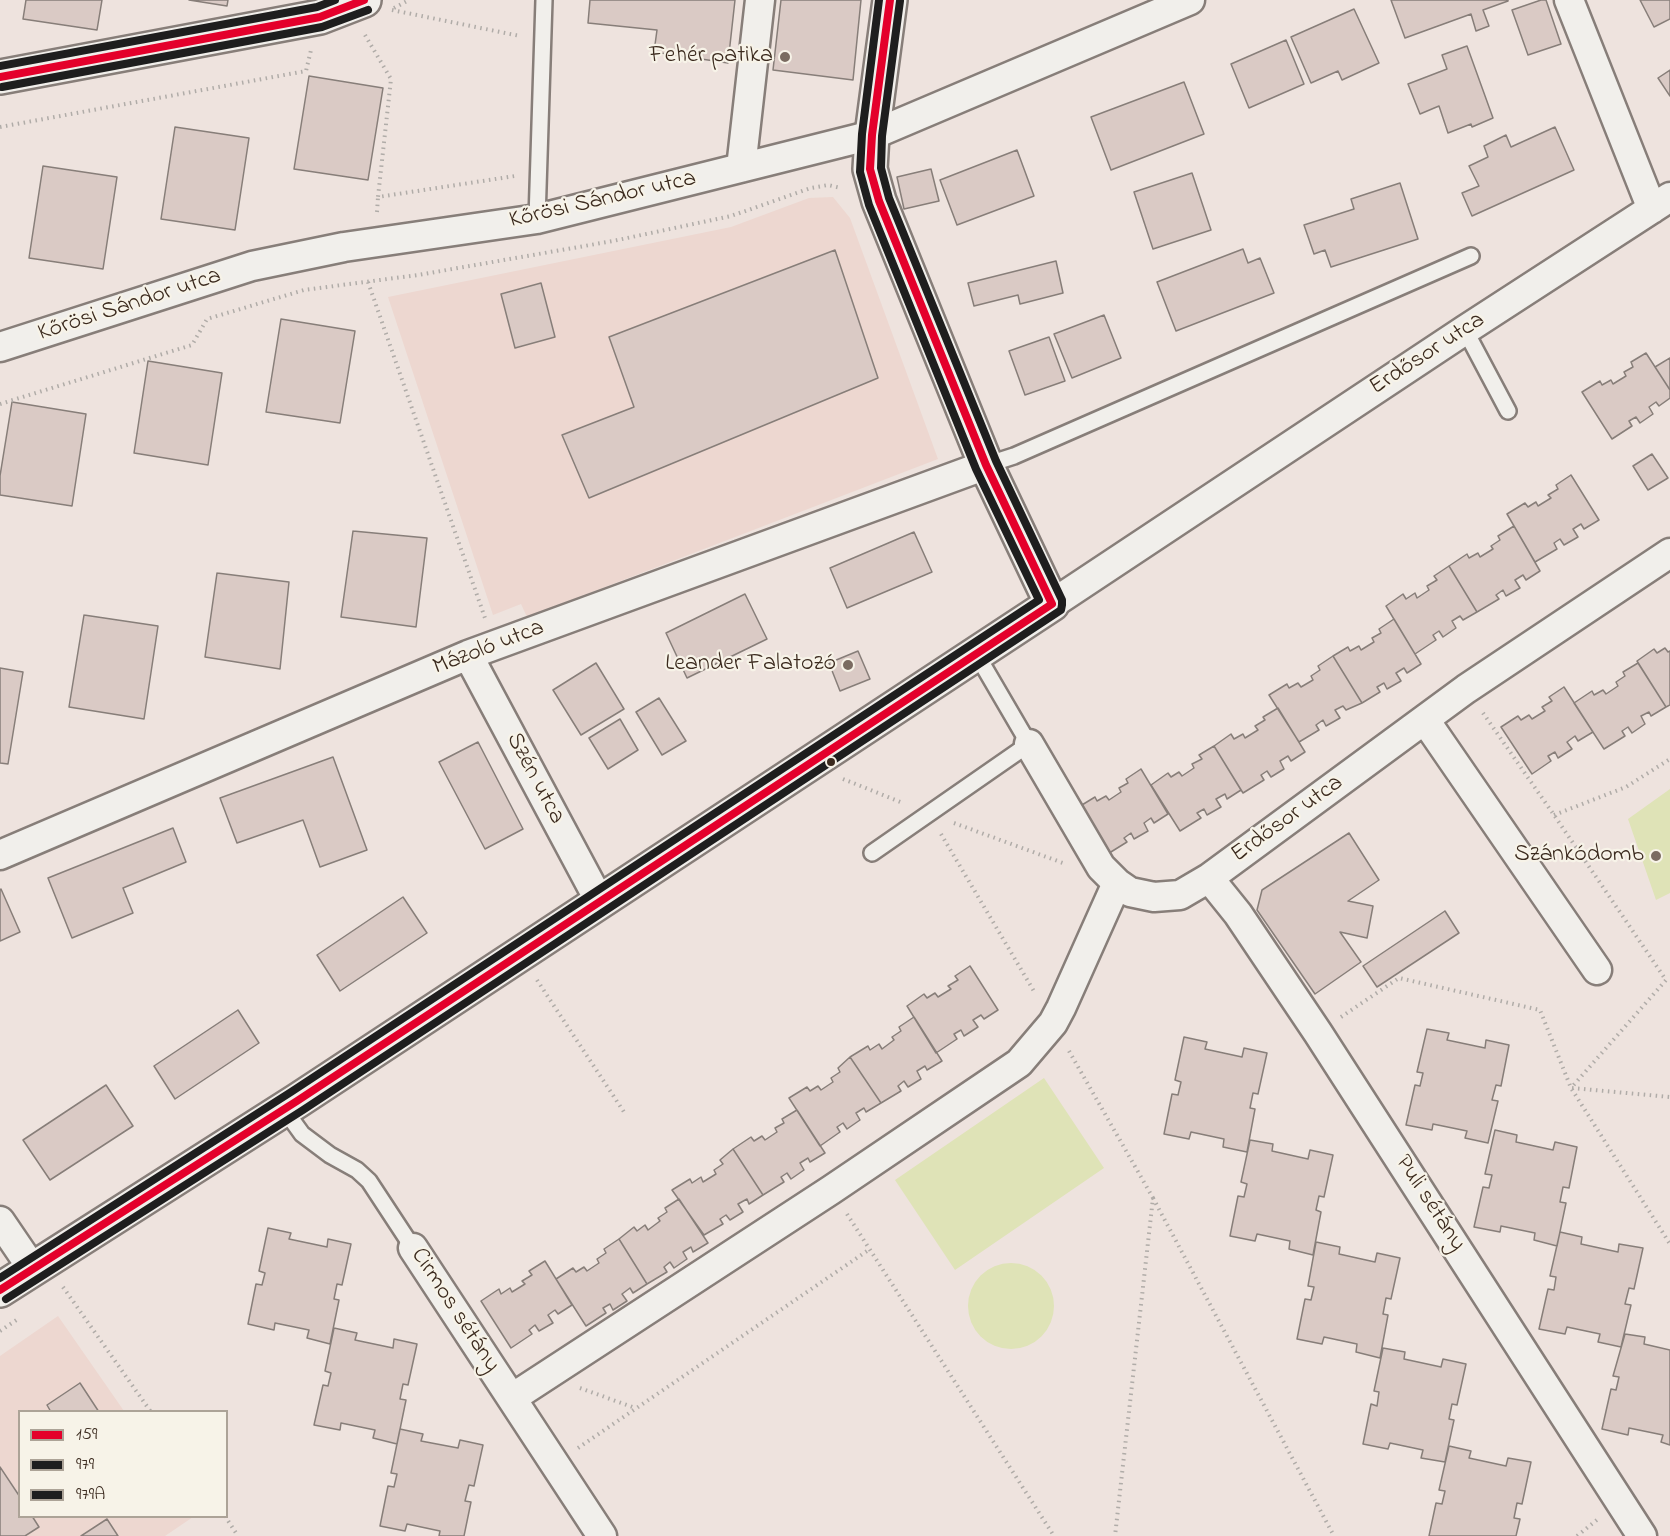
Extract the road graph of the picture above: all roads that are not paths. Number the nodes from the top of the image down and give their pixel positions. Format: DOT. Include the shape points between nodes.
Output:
graph roads {
  1 [pos="544,0"];
  2 [pos="760,0"];
  3 [pos="890,0"];
  4 [pos="1190,0"];
  5 [pos="1569,0"];
  6 [pos="372,12"];
  7 [pos="0,77"];
  8 [pos="872,135"];
  9 [pos="741,168"];
  10 [pos="1661,203"];
  11 [pos="537,219"];
  12 [pos="1471,256"];
  13 [pos="1465,330"];
  14 [pos="0,347"];
  15 [pos="1508,411"];
  16 [pos="986,465"];
  17 [pos="1670,553"];
  18 [pos="1052,604"];
  19 [pos="468,655"];
  20 [pos="977,655"];
  21 [pos="1425,720"];
  22 [pos="1029,744"];
  23 [pos="872,853"];
  24 [pos="0,855"];
  25 [pos="1209,878"];
  26 [pos="1117,883"];
  27 [pos="600,902"];
  28 [pos="1597,970"];
  29 [pos="284,1109"];
  30 [pos="0,1221"];
  31 [pos="413,1248"];
  32 [pos="32,1268"];
  33 [pos="0,1290"];
  34 [pos="512,1398"];
  35 [pos="602,1536"];
  36 [pos="1642,1536"];
  1 -- 11 [label="lane"];
  2 -- 9 [label="street"];
  3 -- 8 [label="street"];
  4 -- 8 [label="street, Kőrösi Sándor utca"];
  5 -- 10 [label="street"];
  6 -- 7 [label="street" via="320,17"];
  8 -- 9 [label="street, Kőrösi Sándor utca"];
  8 -- 16 [label="street" via="870,169 879,201"];
  9 -- 11 [label="street, Kőrösi Sándor utca"];
  10 -- 13 [label="street, Erdősor utca"];
  11 -- 14 [label="street, Kőrösi Sándor utca" via="344,247 252,266"];
  12 -- 16 [label="lane"];
  13 -- 15 [label="lane"];
  13 -- 18 [label="street, Erdősor utca"];
  16 -- 18 [label="street"];
  16 -- 19 [label="street, Mázoló utca"];
  17 -- 21 [label="street, Erdősor utca"];
  18 -- 20 [label="street, Erdősor utca"];
  19 -- 24 [label="street, Mázoló utca"];
  19 -- 27 [label="street, Szén utca"];
  20 -- 22 [label="lane, Erdősor utca"];
  20 -- 27 [label="street, Erdősor utca"];
  21 -- 25 [label="street, Erdősor utca"];
  21 -- 28 [label="street"];
  22 -- 23 [label="lane"];
  22 -- 26 [label="street, Erdősor utca" via="1101,867"];
  25 -- 26 [label="street, Erdősor utca" via="1180,895 1154,897 1130,892"];
  25 -- 36 [label="street, Puli sétány" via="1238,914 1318,1033"];
  26 -- 34 [label="street" via="1053,1023 1018,1063"];
  27 -- 29 [label="street, Erdősor utca"];
  29 -- 31 [label="lane, Cirmos sétány" via="302,1134 369,1181"];
  29 -- 32 [label="street, Erdősor utca"];
  30 -- 32 [label="street"];
  31 -- 34 [label="street, Cirmos sétány"];
  32 -- 33 [label="street, Erdősor utca"];
  34 -- 35 [label="street, Cirmos sétány"];
}
